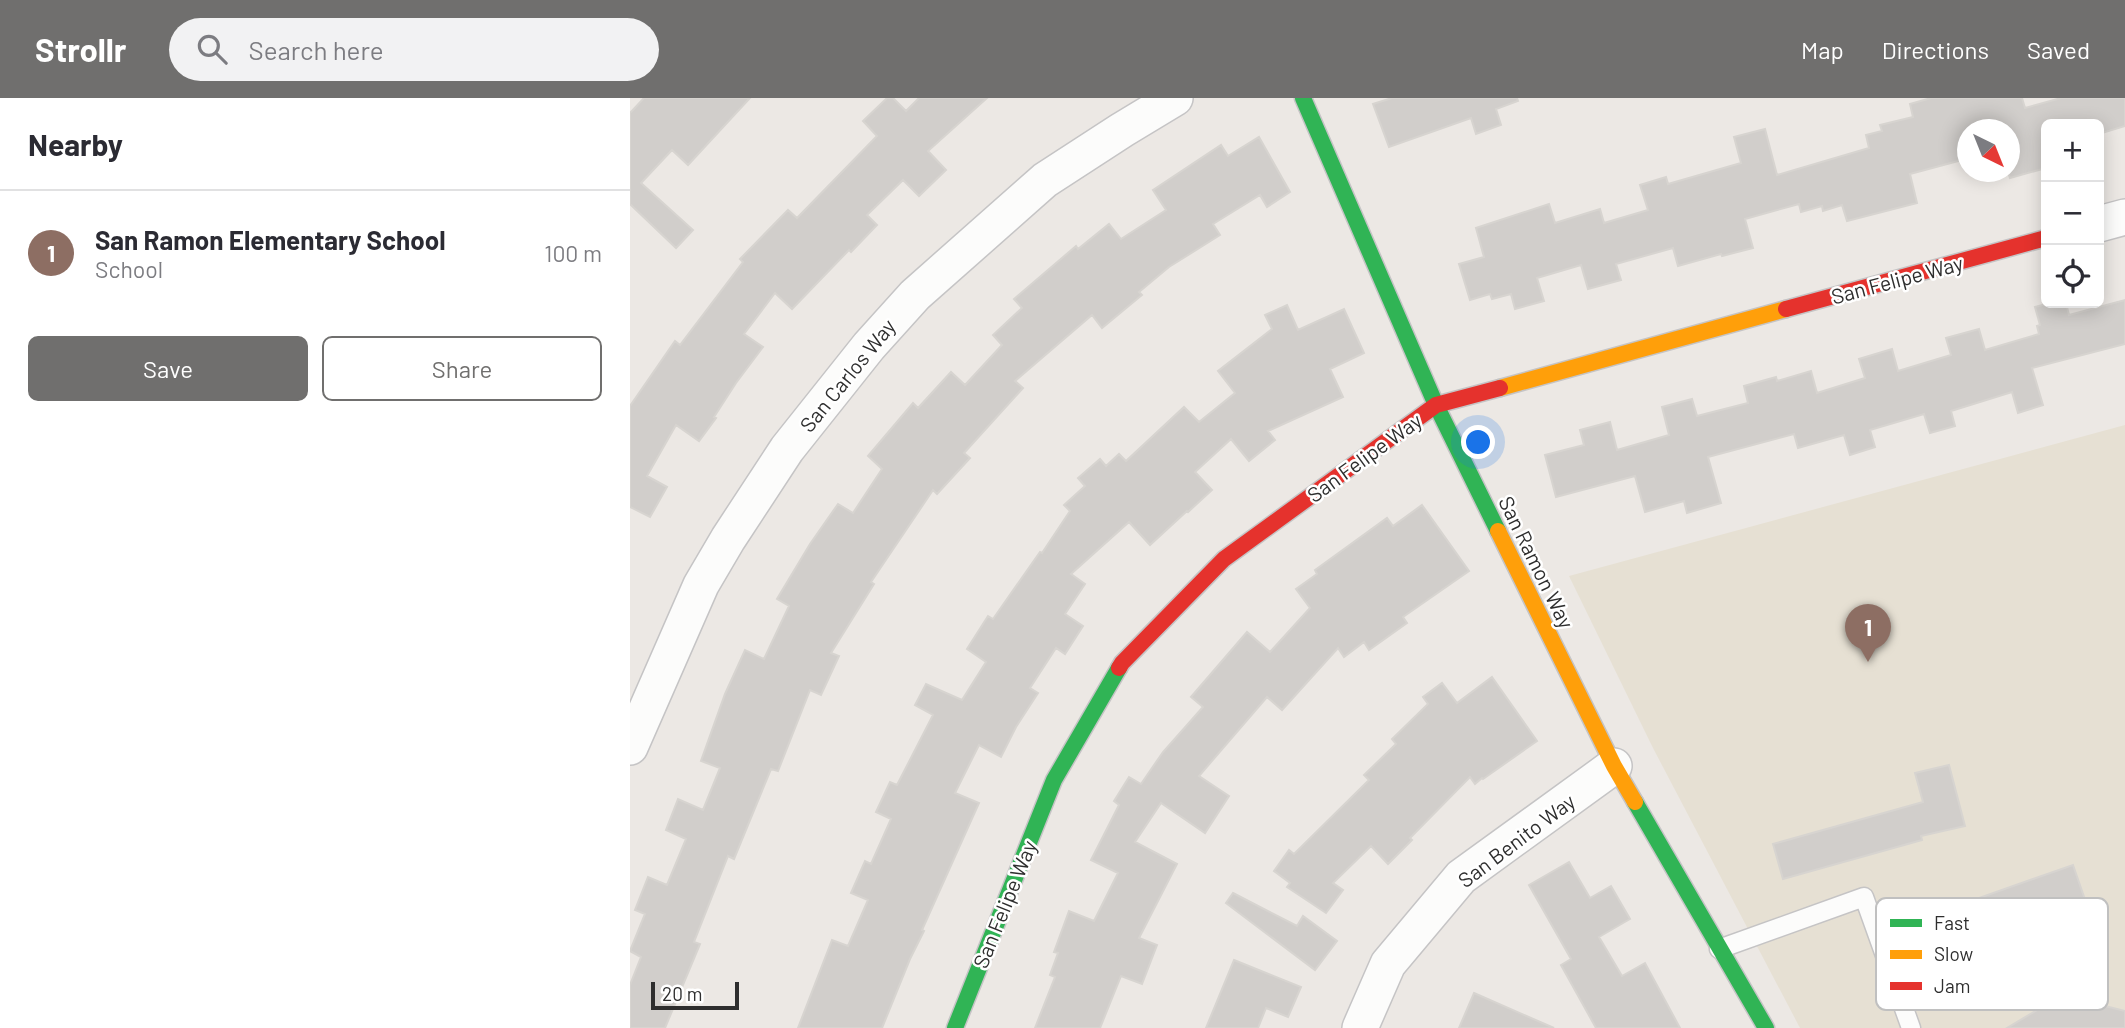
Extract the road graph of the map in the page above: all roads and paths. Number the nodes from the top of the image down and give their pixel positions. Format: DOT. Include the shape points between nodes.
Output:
graph roads {
  1 [pos="1175,98"];
  2 [pos="1303,98"];
  3 [pos="2125,217"];
  4 [pos="2104,223"];
  5 [pos="2041,239"];
  6 [pos="1436,405"];
  7 [pos="630,747"];
  8 [pos="1614,766"];
  9 [pos="1876,930"];
  10 [pos="1719,949"];
  11 [pos="1905,1010"];
  12 [pos="954,1028"];
  13 [pos="1360,1028"];
  14 [pos="1766,1028"];
  15 [pos="1912,1028"];
  1 -- 7 [label="street, San Carlos Way" via="1045,180 915,295 869,346 787,449 728,538 701,584"];
  2 -- 6 [label="street, San Ramon Way"];
  3 -- 4 [label="street"];
  5 -- 6 [label="street, San Felipe Way"];
  6 -- 8 [label="street, San Ramon Way"];
  6 -- 12 [label="street, San Felipe Way" via="1224,559 1122,663 1054,780"];
  8 -- 10 [label="street, San Ramon Way"];
  8 -- 13 [label="street, San Benito Way" via="1461,877 1388,964"];
  9 -- 10 [label="lane" via="1864,897"];
  10 -- 14 [label="street, San Ramon Way"];
  11 -- 15 [label="lane"];
}
